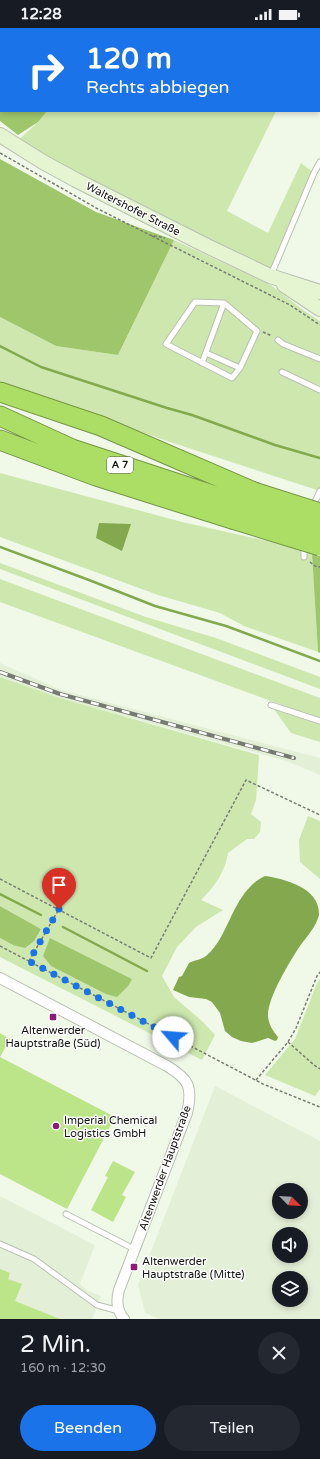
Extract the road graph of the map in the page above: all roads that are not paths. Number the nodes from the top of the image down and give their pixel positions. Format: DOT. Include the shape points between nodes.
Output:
graph roads {
  1 [pos="0,135"];
  2 [pos="320,162"];
  3 [pos="270,276"];
  4 [pos="320,292"];
  5 [pos="224,303"];
  6 [pos="320,309"];
  7 [pos="278,340"];
  8 [pos="206,353"];
  9 [pos="320,359"];
  10 [pos="202,363"];
  11 [pos="240,368"];
  12 [pos="282,372"];
  13 [pos="320,390"];
  14 [pos="0,392"];
  15 [pos="0,416"];
  16 [pos="0,440"];
  17 [pos="320,491"];
  18 [pos="243,505"];
  19 [pos="320,513"];
  20 [pos="320,530"];
  21 [pos="320,546"];
  22 [pos="304,556"];
  23 [pos="271,705"];
  24 [pos="320,721"];
  25 [pos="0,978"];
  26 [pos="66,1214"];
  27 [pos="0,1244"];
  28 [pos="134,1249"];
  29 [pos="122,1315"];
  1 -- 3 [label="main road, Waltershofer Straße" via="76,180"];
  2 -- 3 [label="lane"];
  3 -- 4 [label="main road, Waltershofer Straße"];
  3 -- 6 [label="main road, Waltershofer Straße"];
  5 -- 8 [label="lane"];
  5 -- 10 [label="lane" via="195,302 166,344"];
  5 -- 11 [label="lane" via="257,331"];
  7 -- 9 [label="lane"];
  8 -- 10 [label="lane"];
  8 -- 11 [label="lane"];
  10 -- 11 [label="lane" via="232,378"];
  12 -- 13 [label="lane"];
  14 -- 18 [label="highway, A 7" via="100,426"];
  15 -- 18 [label="highway, A 7" via="72,449"];
  16 -- 18 [label="highway, A 7" via="96,476"];
  17 -- 22 [label="lane" via="304,526"];
  18 -- 19 [label="highway, A 7, bridge"];
  18 -- 20 [label="highway, A 7, bridge"];
  18 -- 21 [label="highway, A 7, bridge"];
  23 -- 24 [label="lane"];
  25 -- 28 [label="street, Altenwerder Hauptstraße" via="167,1066 187,1083 190,1092 187,1113"];
  26 -- 28 [label="lane"];
  27 -- 29 [label="lane" via="34,1259 97,1305"];
  28 -- 29 [label="street, Altenwerder Hauptstraße" via="118,1290 117,1302"];
}
